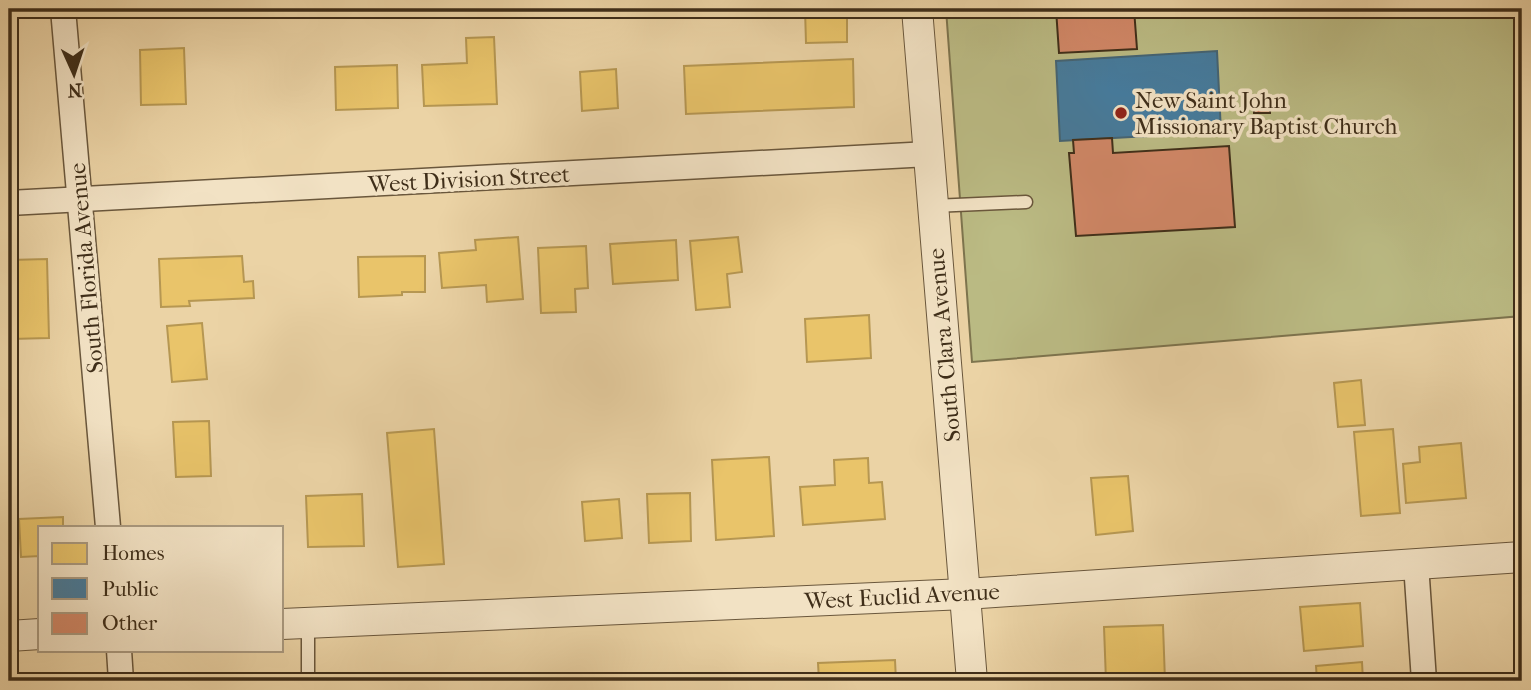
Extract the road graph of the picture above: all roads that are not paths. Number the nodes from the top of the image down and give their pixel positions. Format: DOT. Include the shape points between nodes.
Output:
graph roads {
  1 [pos="63,9"];
  2 [pos="916,9"];
  3 [pos="929,154"];
  4 [pos="81,200"];
  5 [pos="1026,202"];
  6 [pos="9,203"];
  7 [pos="933,206"];
  8 [pos="108,526"];
  9 [pos="1522,557"];
  10 [pos="1416,564"];
  11 [pos="965,594"];
  12 [pos="295,623"];
  13 [pos="38,634"];
  14 [pos="9,636"];
  15 [pos="118,652"];
  16 [pos="121,681"];
  17 [pos="308,681"];
  18 [pos="972,681"];
  19 [pos="1424,681"];
  1 -- 4 [label="street, South Florida Avenue"];
  2 -- 3 [label="street, South Clara Avenue"];
  3 -- 4 [label="street, West Division Street"];
  3 -- 7 [label="street, South Clara Avenue"];
  4 -- 6 [label="street, West Division Street"];
  4 -- 8 [label="street, South Florida Avenue"];
  5 -- 7 [label="lane"];
  7 -- 11 [label="street, South Clara Avenue"];
  9 -- 10 [label="street, West Euclid Avenue"];
  10 -- 11 [label="street, West Euclid Avenue"];
  10 -- 19 [label="street"];
  11 -- 12 [label="street, West Euclid Avenue"];
  11 -- 18 [label="street, South Clara Avenue"];
  12 -- 17 [label="lane"];
  13 -- 14 [label="street"];
  15 -- 16 [label="street"];
}
